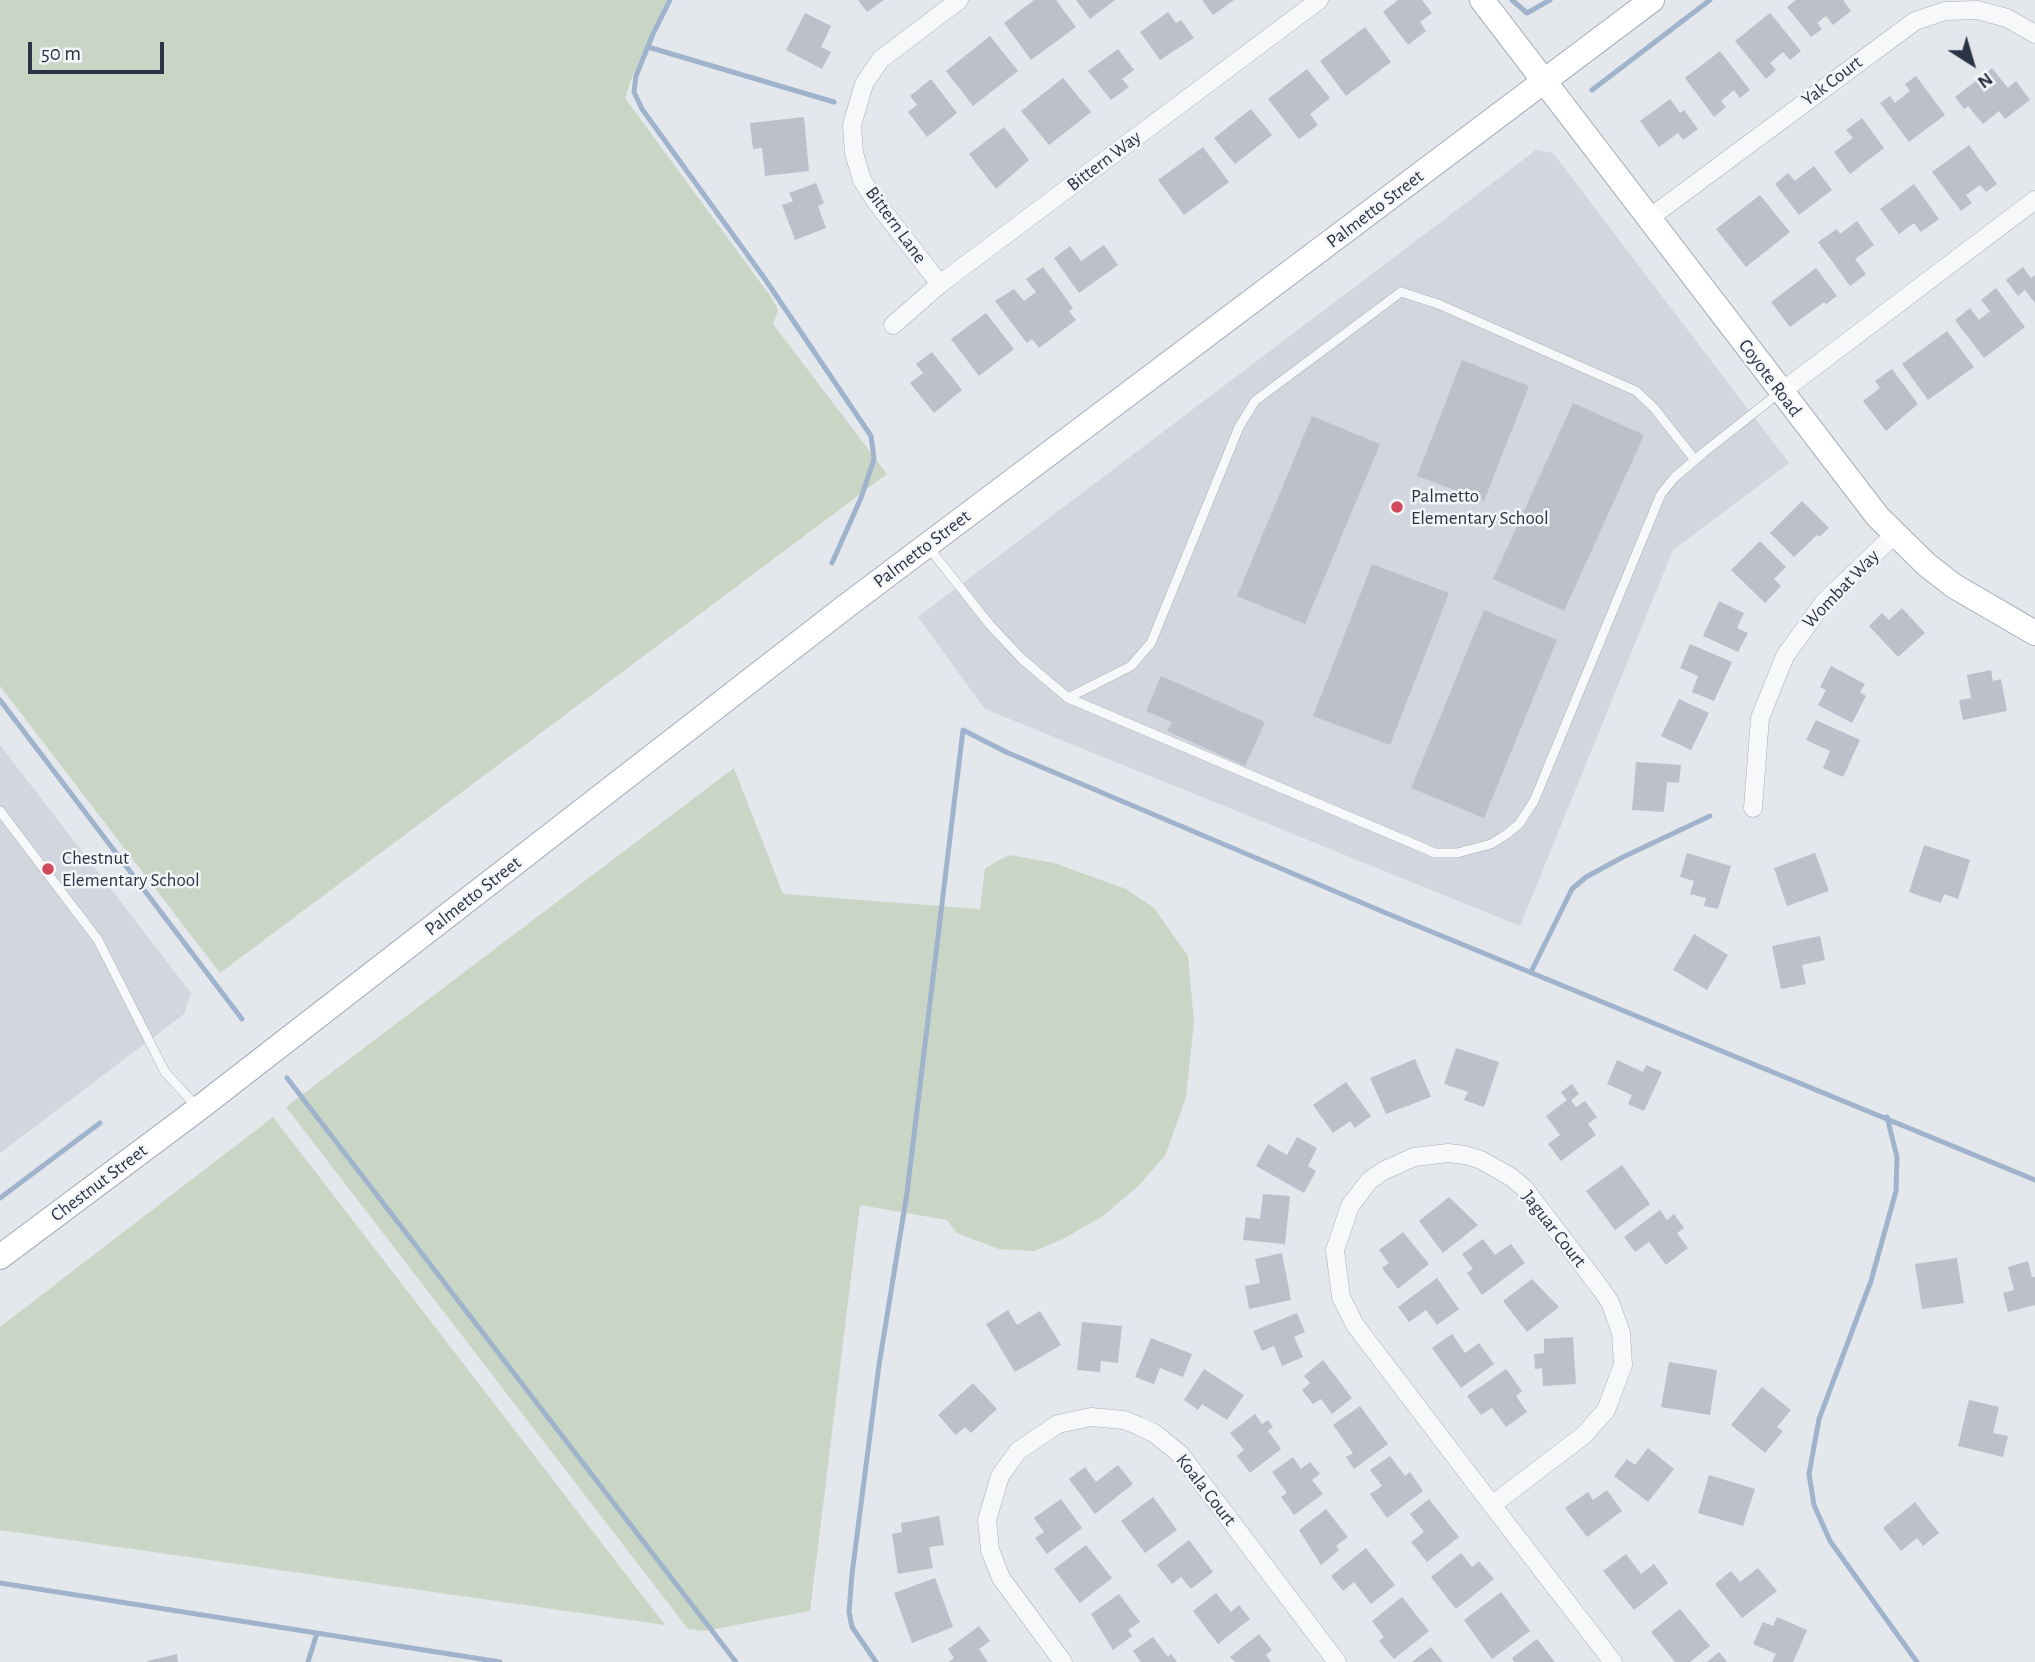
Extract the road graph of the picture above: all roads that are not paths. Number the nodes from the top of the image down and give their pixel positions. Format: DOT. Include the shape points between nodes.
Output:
graph roads {
  1 [pos="959,0"];
  2 [pos="1318,0"];
  3 [pos="1482,0"];
  4 [pos="1652,0"];
  5 [pos="2035,34"];
  6 [pos="1544,82"];
  7 [pos="2035,200"];
  8 [pos="1648,219"];
  9 [pos="940,284"];
  10 [pos="893,325"];
  11 [pos="1781,392"];
  12 [pos="1695,460"];
  13 [pos="1894,535"];
  14 [pos="927,545"];
  15 [pos="2035,633"];
  16 [pos="1068,698"];
  17 [pos="1753,808"];
  18 [pos="0,811"];
  19 [pos="198,1109"];
  20 [pos="0,1257"];
  21 [pos="1492,1505"];
  22 [pos="1063,1662"];
  23 [pos="1338,1662"];
  24 [pos="1613,1662"];
  1 -- 9 [label="street, Bittern Lane" via="880,60 861,90 852,125 862,180"];
  2 -- 9 [label="street, Bittern Way"];
  3 -- 6 [label="main road, Coyote Road"];
  4 -- 6 [label="main road, Palmetto Street"];
  5 -- 8 [label="street, Yak Court" via="2007,18 1977,10 1945,11 1915,21"];
  6 -- 8 [label="main road, Coyote Road"];
  6 -- 14 [label="main road, Palmetto Street"];
  7 -- 11 [label="street"];
  8 -- 11 [label="main road, Coyote Road"];
  9 -- 10 [label="street, Bittern Way"];
  11 -- 12 [label="lane"];
  11 -- 13 [label="main road, Coyote Road"];
  12 -- 16 [label="lane" via="1636,391 1401,292 1255,401 1239,427 1151,643 1131,666"];
  12 -- 16 [label="lane" via="1661,494 1534,801 1519,824 1491,844 1435,853"];
  13 -- 15 [label="main road, Coyote Road" via="1954,586"];
  13 -- 17 [label="street, Wombat Way" via="1824,602 1785,656 1760,718"];
  14 -- 16 [label="lane" via="990,625"];
  14 -- 19 [label="main road, Palmetto Street"];
  18 -- 19 [label="lane" via="98,940 165,1072"];
  19 -- 20 [label="main road, Chestnut Street"];
  21 -- 21 [label="street, Jaguar Court" via="1355,1325 1337,1281 1336,1242 1350,1206 1382,1171 1414,1157 1465,1155 1524,1188 1610,1302 1621,1333 1621,1373 1606,1410 1584,1434"];
  21 -- 24 [label="street, Jaguar Court"];
  22 -- 23 [label="street, Koala Court" via="1001,1578 990,1550 987,1520 1000,1476 1018,1451 1058,1424 1091,1417 1139,1426 1180,1454"];
}
